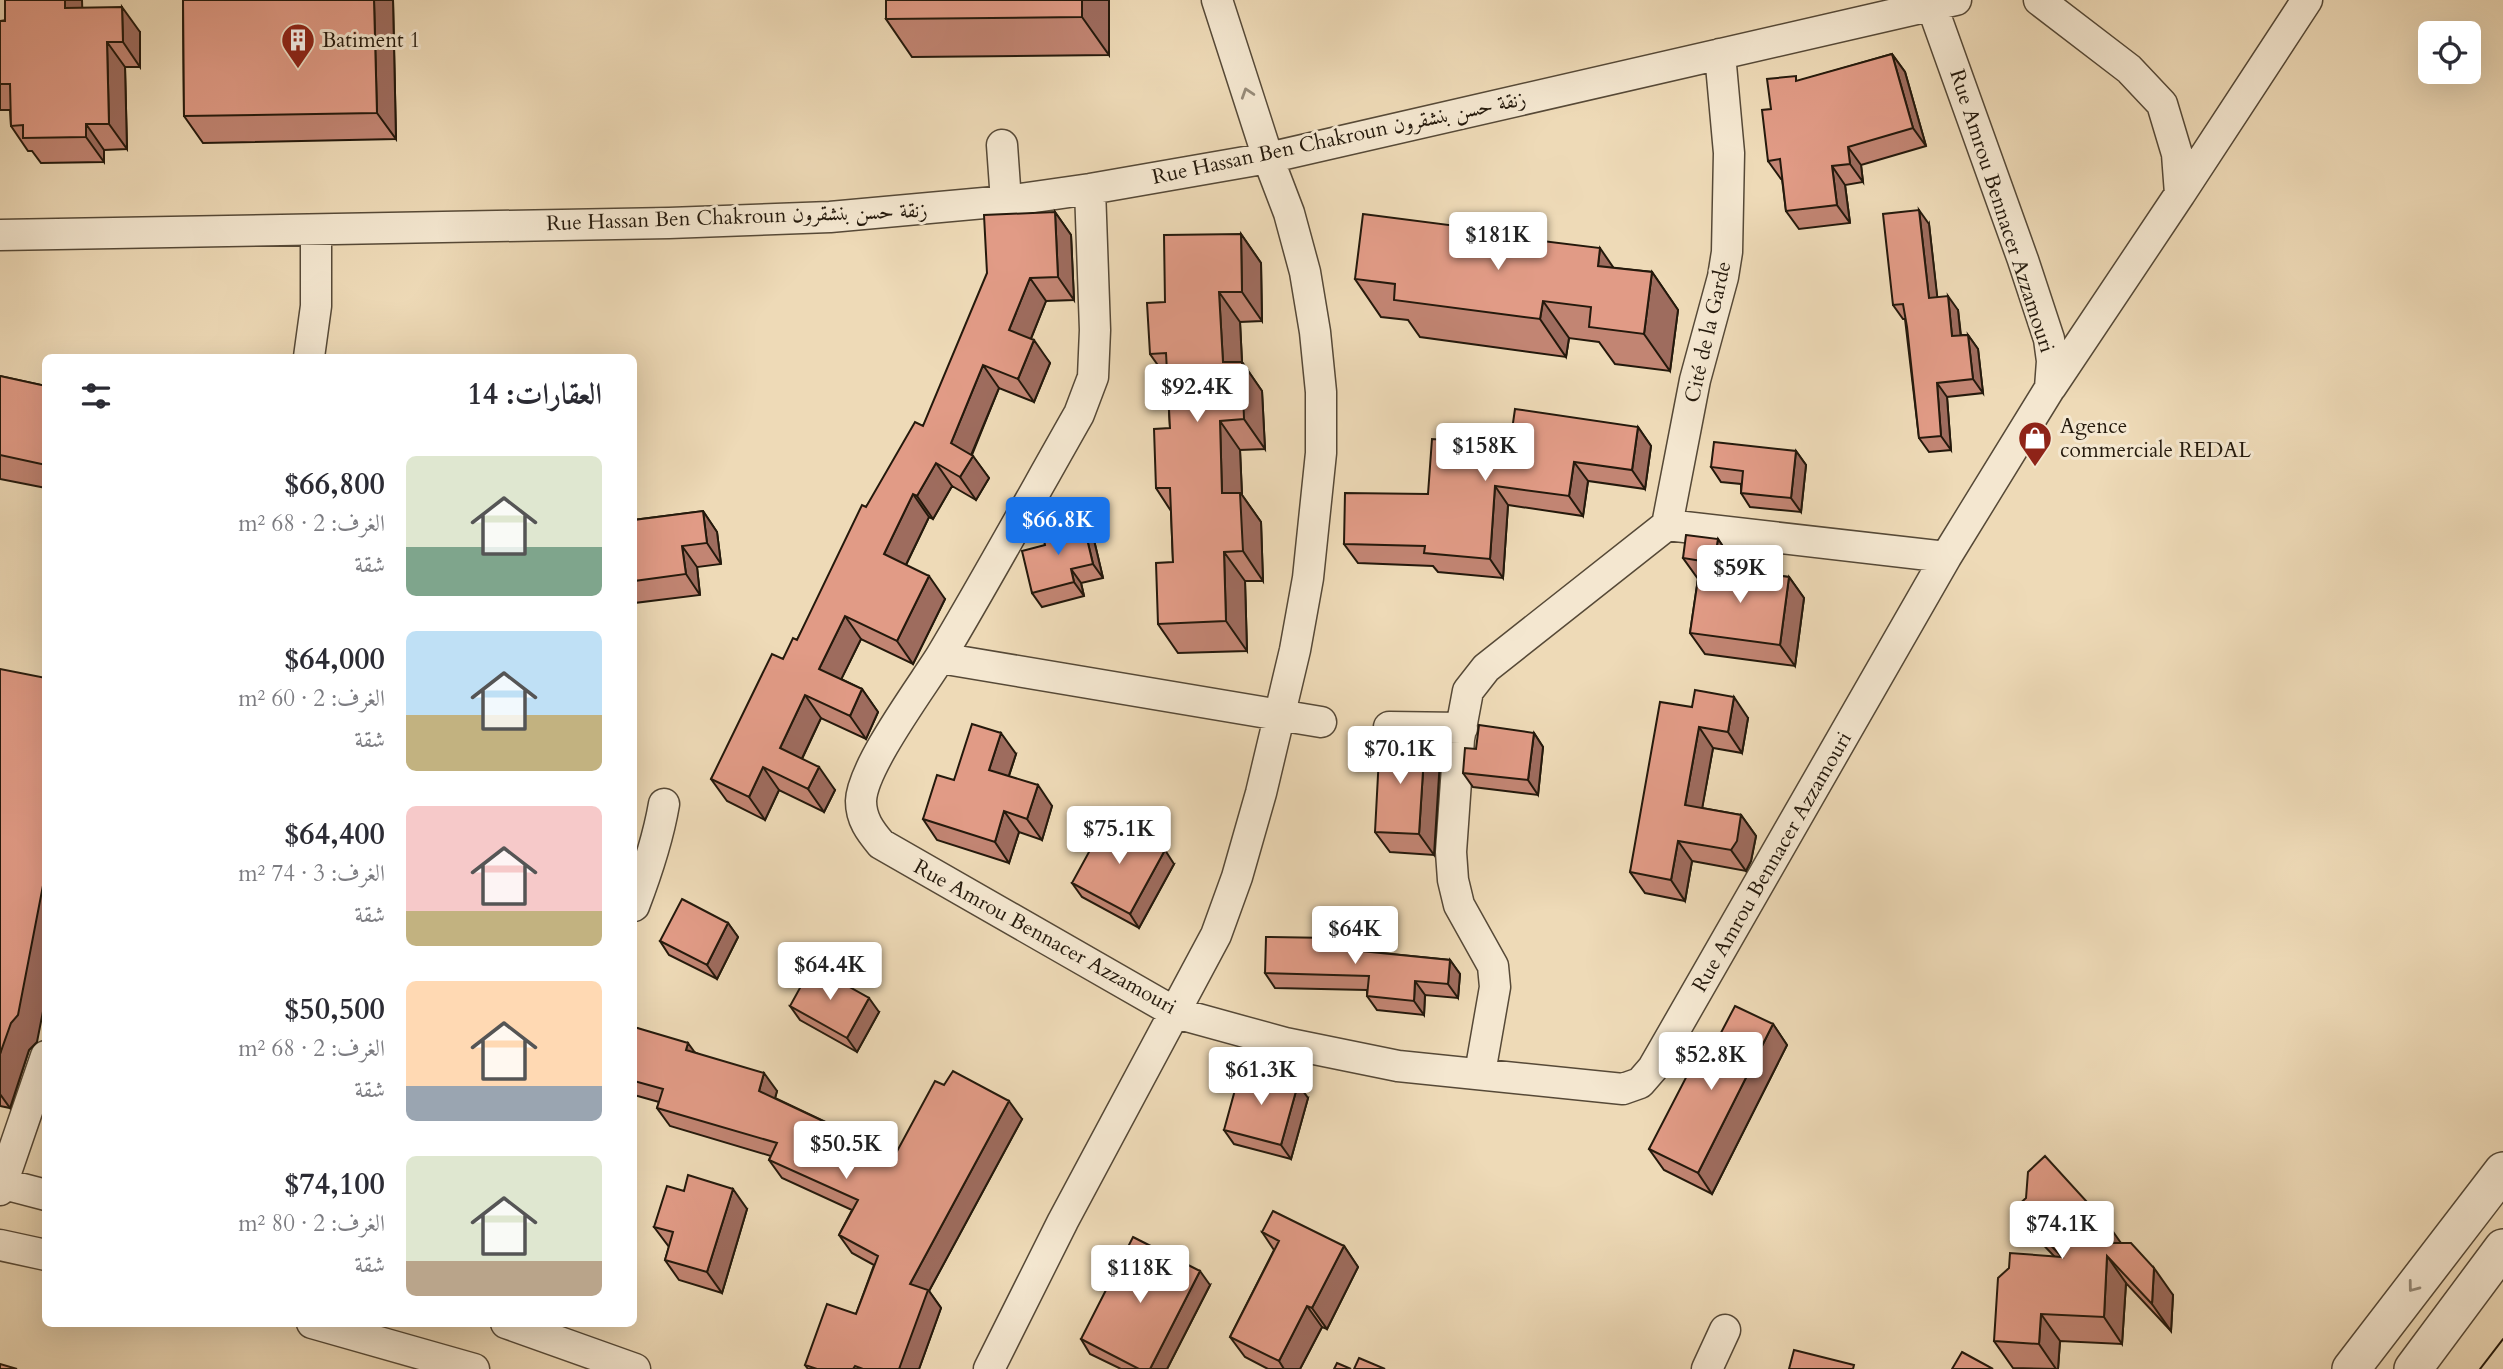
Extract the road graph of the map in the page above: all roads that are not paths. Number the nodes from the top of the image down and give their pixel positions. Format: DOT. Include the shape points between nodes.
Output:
graph roads {
  1 [pos="1217,0"];
  2 [pos="2039,0"];
  3 [pos="2307,0"];
  4 [pos="1944,3"];
  5 [pos="1720,54"];
  6 [pos="1002,145"];
  7 [pos="1268,158"];
  8 [pos="1090,189"];
  9 [pos="2180,194"];
  10 [pos="1006,201"];
  11 [pos="316,230"];
  12 [pos="0,235"];
  13 [pos="309,354"];
  14 [pos="2050,388"];
  15 [pos="1667,525"];
  16 [pos="1946,557"];
  17 [pos="940,658"];
  18 [pos="1281,715"];
  19 [pos="1321,722"];
  20 [pos="1389,727"];
  21 [pos="1462,728"];
  22 [pos="664,804"];
  23 [pos="637,898"];
  24 [pos="1176,1013"];
  25 [pos="42,1068"];
  26 [pos="1480,1073"];
  27 [pos="2503,1171"];
  28 [pos="1,1186"];
  29 [pos="42,1194"];
  30 [pos="0,1245"];
  31 [pos="2503,1248"];
  32 [pos="42,1254"];
  33 [pos="326,1327"];
  34 [pos="517,1327"];
  35 [pos="1725,1330"];
  36 [pos="474,1369"];
  37 [pos="635,1369"];
  38 [pos="989,1369"];
  39 [pos="1707,1369"];
  40 [pos="2351,1369"];
  41 [pos="2413,1369"];
  7 -- 1 [label="street, one-way"];
  2 -- 9 [label="street" via="2129,69 2162,104 2177,154"];
  3 -- 9 [label="street"];
  4 -- 5 [label="street, Rue Hassan Ben Chakroun زنقة حسن بنشقرون"];
  4 -- 14 [label="street, Rue Amrou Bennacer Azzamouri" via="2049,340"];
  5 -- 7 [label="street, Rue Hassan Ben Chakroun زنقة حسن بنشقرون"];
  5 -- 15 [label="street, Cité de la Garde" via="1729,153 1727,252 1695,380"];
  6 -- 10 [label="street"];
  7 -- 8 [label="street, Rue Hassan Ben Chakroun زنقة حسن بنشقرون"];
  7 -- 18 [label="street" via="1305,272 1321,393 1321,453 1308,578"];
  8 -- 10 [label="street, Rue Hassan Ben Chakroun زنقة حسن بنشقرون"];
  8 -- 17 [label="street, Rue Amrou Bennacer Azzamouri" via="1093,377 1079,414"];
  9 -- 14 [label="street"];
  10 -- 11 [label="street, Rue Hassan Ben Chakroun زنقة حسن بنشقرون" via="830,218"];
  11 -- 12 [label="street, Rue Hassan Ben Chakroun زنقة حسن بنشقرون"];
  11 -- 13 [label="street" via="316,306"];
  14 -- 16 [label="street, Rue Amrou Bennacer Azzamouri"];
  15 -- 16 [label="street"];
  15 -- 21 [label="street" via="1486,668 1468,691"];
  16 -- 26 [label="street, Rue Amrou Bennacer Azzamouri" via="1653,1068 1640,1083 1623,1089"];
  17 -- 18 [label="street"];
  17 -- 24 [label="street, Rue Amrou Bennacer Azzamouri" via="870,772 861,800 865,824 881,844"];
  18 -- 19 [label="street"];
  18 -- 24 [label="street" via="1237,877 1216,934"];
  20 -- 21 [label="street"];
  21 -- 26 [label="street" via="1451,852 1453,880 1459,905 1493,966 1495,986"];
  22 -- 23 [label="street"];
  24 -- 26 [label="street, Rue Amrou Bennacer Azzamouri" via="1285,1043 1398,1066"];
  24 -- 38 [label="street"];
  25 -- 28 [label="street"];
  27 -- 40 [label="street, one-way"];
  28 -- 29 [label="street"];
  30 -- 32 [label="street"];
  31 -- 41 [label="street"];
  33 -- 36 [label="street"];
  34 -- 37 [label="street"];
  35 -- 39 [label="street"];
}
